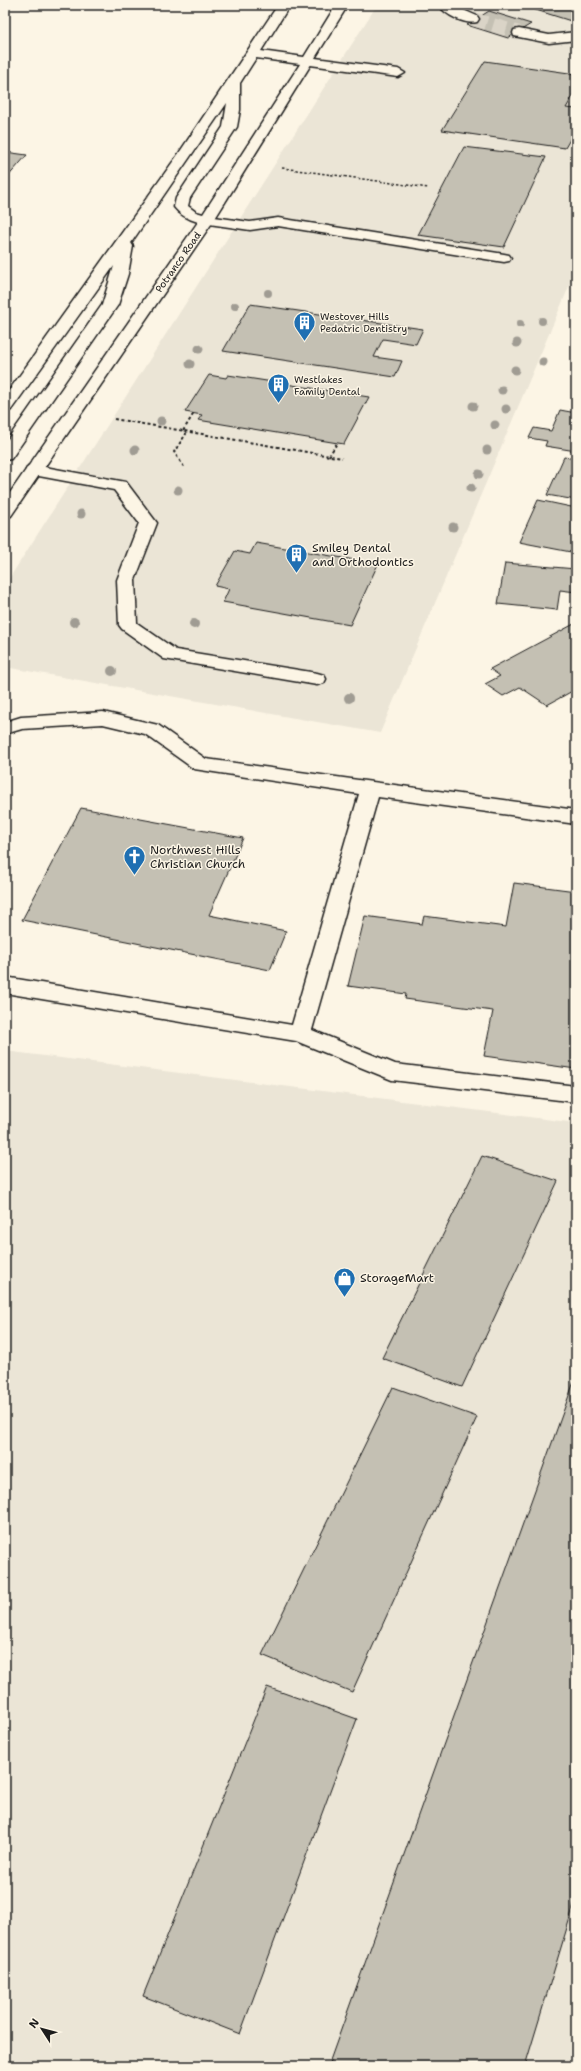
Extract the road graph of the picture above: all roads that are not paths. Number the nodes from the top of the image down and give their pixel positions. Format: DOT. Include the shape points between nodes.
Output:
graph roads {
  1 [pos="284,5"];
  2 [pos="342,5"];
  3 [pos="445,5"];
  4 [pos="473,19"];
  5 [pos="519,33"];
  6 [pos="576,36"];
  7 [pos="252,54"];
  8 [pos="308,61"];
  9 [pos="398,73"];
  10 [pos="234,84"];
  11 [pos="207,220"];
  12 [pos="128,239"];
  13 [pos="504,258"];
  14 [pos="5,407"];
  15 [pos="5,455"];
  16 [pos="5,460"];
  17 [pos="34,470"];
  18 [pos="5,512"];
  19 [pos="317,679"];
  20 [pos="5,728"];
  21 [pos="370,790"];
  22 [pos="576,817"];
  23 [pos="5,985"];
  24 [pos="300,1034"];
  25 [pos="576,1094"];
  1 -- 7 [label="main road"];
  2 -- 8 [label="main road, Potranco Road"];
  3 -- 4 [label="main road" via="453,12"];
  5 -- 6 [label="main road" via="549,39"];
  7 -- 8 [label="main road"];
  7 -- 10 [label="main road"];
  8 -- 9 [label="main road"];
  8 -- 11 [label="main road, Potranco Road"];
  10 -- 11 [label="main road" via="230,127 183,198 181,207 191,215"];
  10 -- 12 [label="main road"];
  11 -- 13 [label="main road" via="250,226 278,222"];
  11 -- 17 [label="main road, Potranco Road"];
  12 -- 14 [label="main road"];
  12 -- 15 [label="main road" via="110,305"];
  16 -- 17 [label="main road" via="10,466"];
  17 -- 18 [label="main road, Potranco Road"];
  17 -- 19 [label="main road" via="120,486 148,523 126,580 128,625 171,655"];
  20 -- 21 [label="main road" via="21,723 103,718 151,729 201,765"];
  21 -- 22 [label="main road"];
  21 -- 24 [label="main road"];
  23 -- 24 [label="main road"];
  24 -- 25 [label="main road" via="392,1072"];
}
